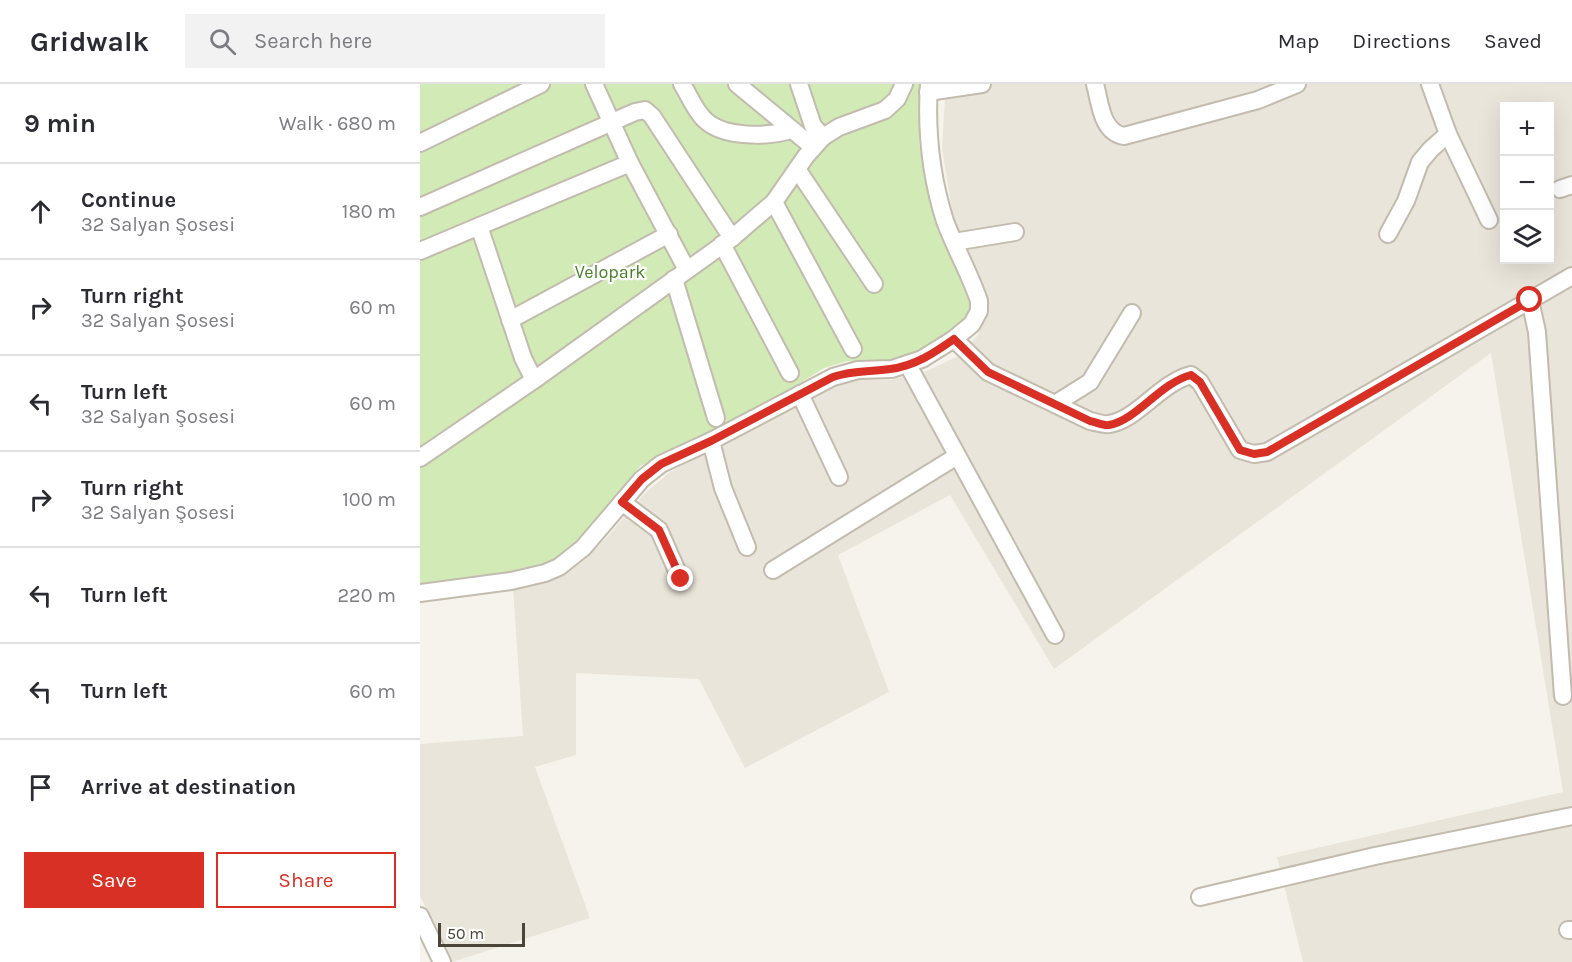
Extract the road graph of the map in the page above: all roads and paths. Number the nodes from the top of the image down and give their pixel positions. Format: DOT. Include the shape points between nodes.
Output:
graph roads {
  1 [pos="539,84"];
  2 [pos="594,84"];
  3 [pos="682,84"];
  4 [pos="737,84"];
  5 [pos="799,84"];
  6 [pos="904,84"];
  7 [pos="982,84"];
  8 [pos="1095,84"];
  9 [pos="1297,84"];
  10 [pos="1430,84"];
  11 [pos="929,88"];
  12 [pos="612,123"];
  13 [pos="790,130"];
  14 [pos="1448,134"];
  15 [pos="818,142"];
  16 [pos="420,143"];
  17 [pos="630,163"];
  18 [pos="797,169"];
  19 [pos="774,202"];
  20 [pos="420,207"];
  21 [pos="1489,220"];
  22 [pos="479,226"];
  23 [pos="1015,232"];
  24 [pos="669,234"];
  25 [pos="1388,234"];
  26 [pos="727,241"];
  27 [pos="954,242"];
  28 [pos="420,251"];
  29 [pos="681,275"];
  30 [pos="1572,276"];
  31 [pos="874,284"];
  32 [pos="1530,300"];
  33 [pos="1132,313"];
  34 [pos="510,320"];
  35 [pos="954,339"];
  36 [pos="853,350"];
  37 [pos="908,365"];
  38 [pos="790,373"];
  39 [pos="534,380"];
  40 [pos="800,394"];
  41 [pos="1055,404"];
  42 [pos="716,418"];
  43 [pos="711,441"];
  44 [pos="957,456"];
  45 [pos="420,458"];
  46 [pos="839,477"];
  47 [pos="622,502"];
  48 [pos="747,547"];
  49 [pos="773,570"];
  50 [pos="681,579"];
  51 [pos="420,593"];
  52 [pos="1055,635"];
  53 [pos="1563,696"];
  54 [pos="1572,816"];
  55 [pos="1200,897"];
  56 [pos="420,916"];
  57 [pos="442,962"];
  1 -- 16 [label="street"];
  2 -- 12 [label="street"];
  3 -- 13 [label="street" via="699,114 719,128 759,135"];
  4 -- 13 [label="street"];
  5 -- 15 [label="street"];
  6 -- 15 [label="street" via="897,99 885,110 839,127"];
  7 -- 11 [label="street"];
  8 -- 9 [label="street" via="1109,129 1124,136 1258,100"];
  10 -- 14 [label="street"];
  11 -- 27 [label="street" via="934,177"];
  12 -- 17 [label="street"];
  12 -- 20 [label="street"];
  12 -- 26 [label="street" via="640,111 649,113"];
  13 -- 15 [label="street"];
  14 -- 21 [label="street"];
  14 -- 25 [label="street" via="1420,162 1406,201"];
  15 -- 18 [label="street"];
  17 -- 22 [label="street"];
  17 -- 24 [label="street"];
  18 -- 19 [label="street"];
  18 -- 31 [label="street"];
  19 -- 26 [label="street"];
  19 -- 36 [label="street"];
  22 -- 28 [label="street"];
  22 -- 34 [label="street"];
  23 -- 27 [label="street"];
  24 -- 29 [label="street"];
  24 -- 34 [label="street"];
  26 -- 29 [label="street"];
  26 -- 38 [label="street"];
  27 -- 35 [label="street" via="979,302 977,317"];
  29 -- 39 [label="street"];
  29 -- 42 [label="street"];
  30 -- 32 [label="street"];
  32 -- 41 [label="street" via="1267,452 1240,450 1200,382 1191,375 1178,378 1121,421 1107,425"];
  32 -- 53 [label="street" via="1537,332"];
  33 -- 41 [label="street" via="1090,382"];
  34 -- 39 [label="street"];
  35 -- 37 [label="street"];
  35 -- 41 [label="street" via="988,372"];
  37 -- 40 [label="street" via="846,372"];
  37 -- 44 [label="street"];
  39 -- 45 [label="street"];
  40 -- 43 [label="street"];
  40 -- 46 [label="street"];
  43 -- 47 [label="street" via="650,471"];
  43 -- 48 [label="street" via="723,488"];
  44 -- 49 [label="street"];
  44 -- 52 [label="street"];
  47 -- 50 [label="street" via="659,530"];
  47 -- 51 [label="street" via="583,548 559,567 511,581"];
  54 -- 55 [label="street"];
  56 -- 57 [label="street"];
}
